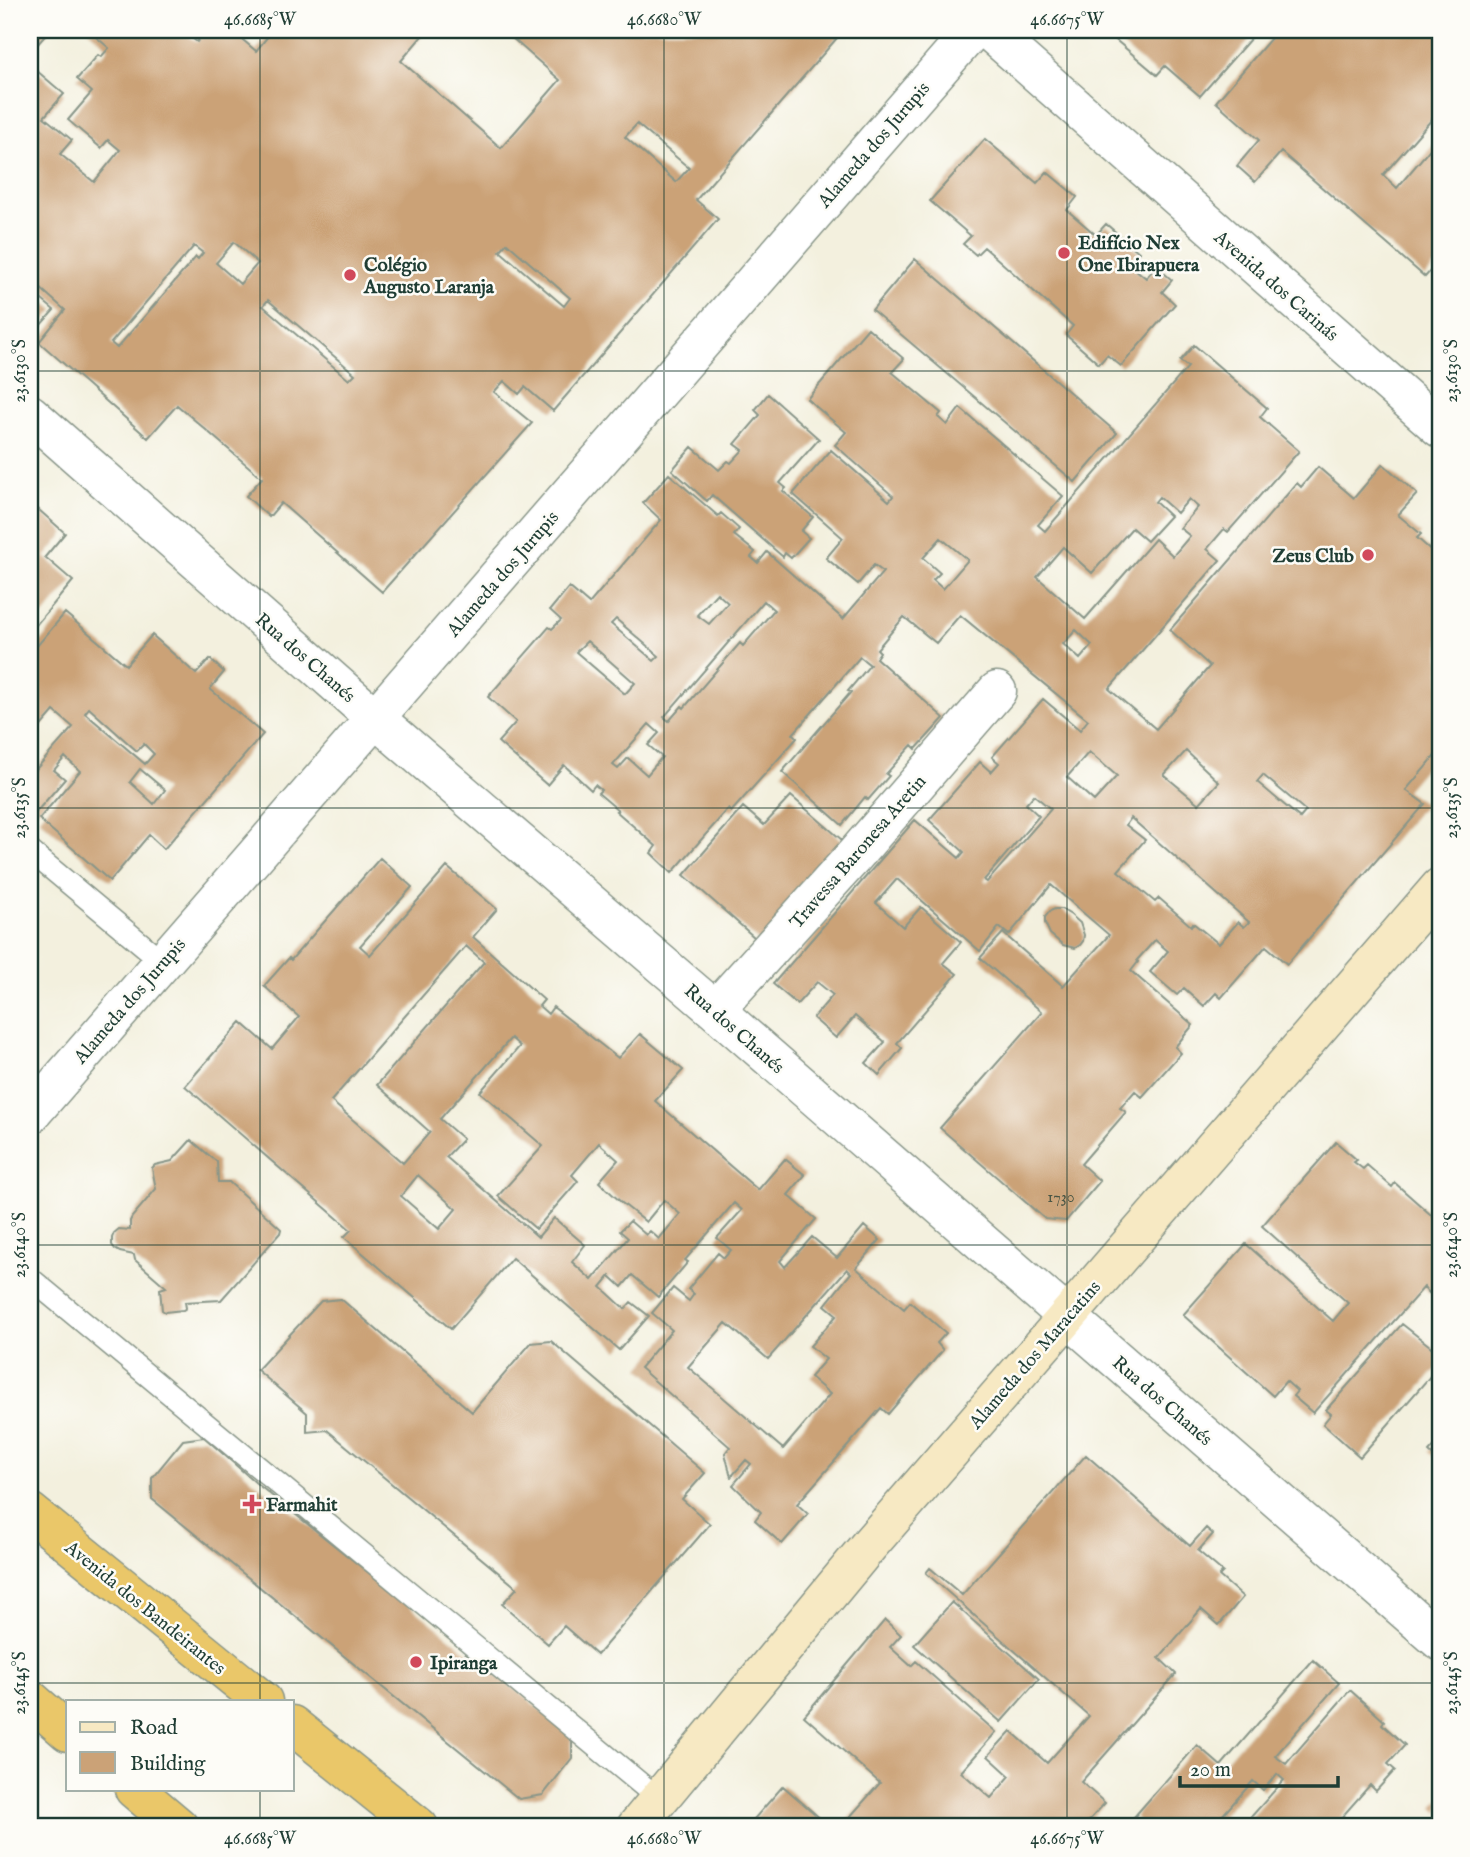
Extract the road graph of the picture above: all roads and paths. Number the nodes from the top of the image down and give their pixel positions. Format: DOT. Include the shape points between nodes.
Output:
graph roads {
  1 [pos="973,30"];
  2 [pos="988,30"];
  3 [pos="30,414"];
  4 [pos="1440,428"];
  5 [pos="997,691"];
  6 [pos="376,719"];
  7 [pos="30,851"];
  8 [pos="1440,887"];
  9 [pos="162,961"];
  10 [pos="715,1010"];
  11 [pos="30,1115"];
  12 [pos="30,1278"];
  13 [pos="1067,1315"];
  14 [pos="30,1512"];
  15 [pos="1440,1641"];
  16 [pos="30,1699"];
  17 [pos="262,1700"];
  18 [pos="294,1727"];
  19 [pos="66,1730"];
  20 [pos="135,1790"];
  21 [pos="648,1813"];
  22 [pos="179,1827"];
  23 [pos="419,1827"];
  1 -- 6 [label="street, Alameda dos Jurupis"];
  2 -- 4 [label="street, Avenida dos Carinás"];
  3 -- 6 [label="street, Rua dos Chanés"];
  5 -- 10 [label="street, Travessa Baronesa Aretin"];
  6 -- 9 [label="street, Alameda dos Jurupis"];
  6 -- 10 [label="street, Rua dos Chanés"];
  7 -- 9 [label="lane"];
  8 -- 13 [label="main road, Alameda dos Maracatins"];
  9 -- 11 [label="street, Alameda dos Jurupis"];
  10 -- 13 [label="street, Rua dos Chanés"];
  12 -- 21 [label="lane"];
  13 -- 15 [label="street, Rua dos Chanés"];
  13 -- 21 [label="main road, Alameda dos Maracatins"];
  14 -- 17 [label="highway, Avenida dos Bandeirantes"];
  16 -- 19 [label="highway"];
  18 -- 23 [label="highway"];
  20 -- 22 [label="highway"];
}
